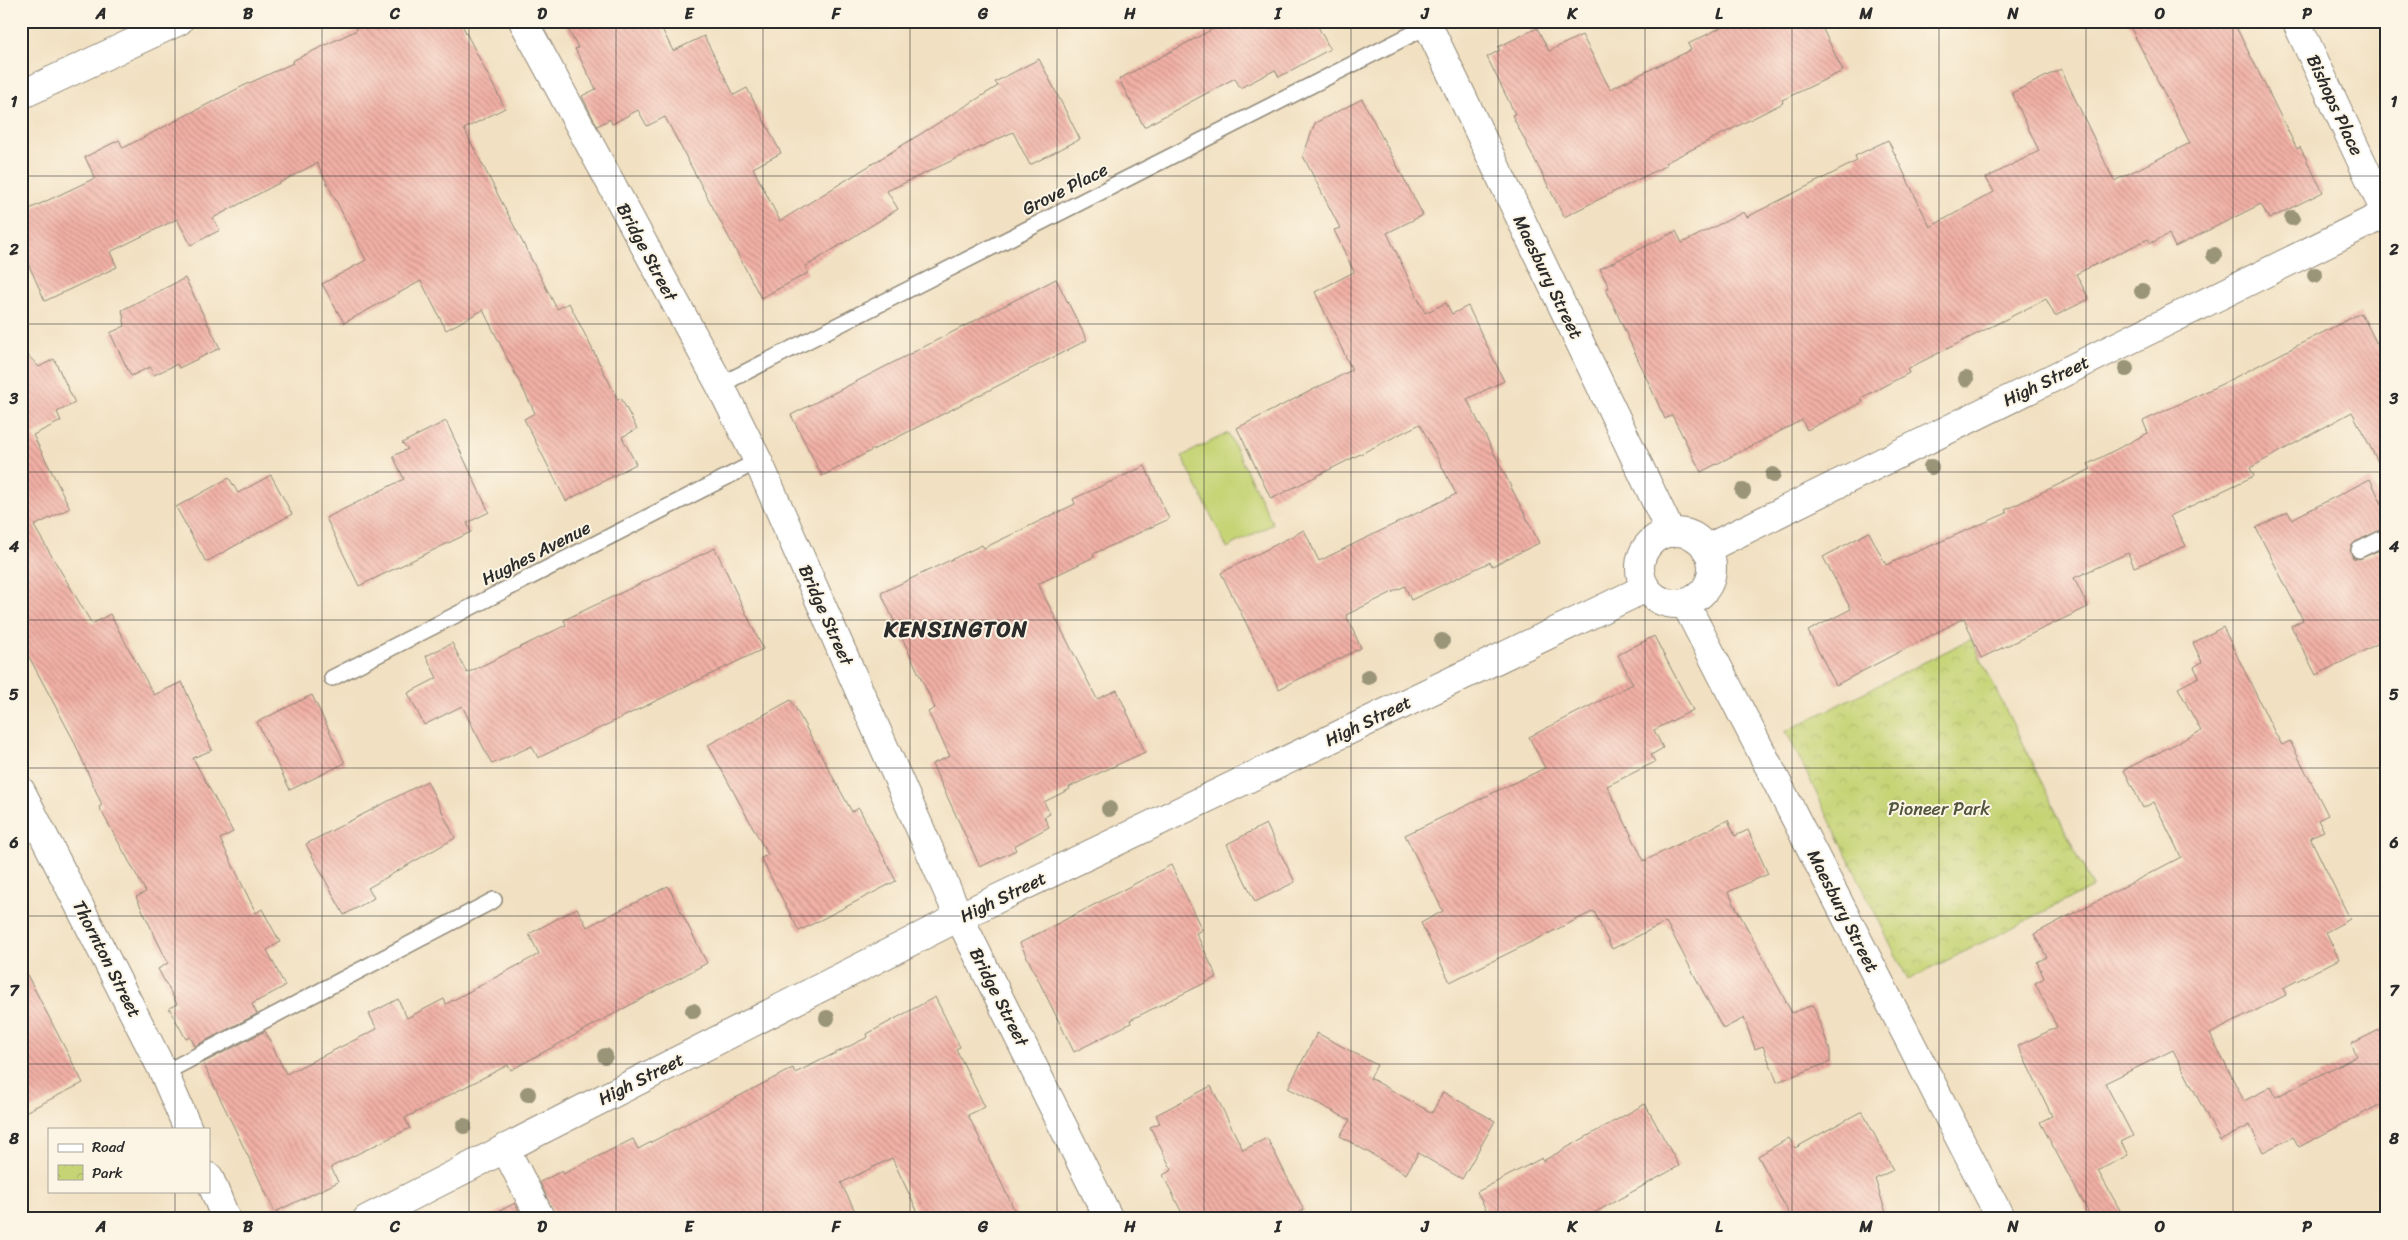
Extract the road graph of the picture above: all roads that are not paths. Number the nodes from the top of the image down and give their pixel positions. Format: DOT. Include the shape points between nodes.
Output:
graph roads {
  1 [pos="179,21"];
  2 [pos="523,21"];
  3 [pos="2296,21"];
  4 [pos="1427,23"];
  5 [pos="21,95"];
  6 [pos="2386,215"];
  7 [pos="720,385"];
  8 [pos="758,461"];
  9 [pos="1670,533"];
  10 [pos="2387,536"];
  11 [pos="1706,549"];
  12 [pos="2360,550"];
  13 [pos="1646,588"];
  14 [pos="1685,603"];
  15 [pos="332,678"];
  16 [pos="21,791"];
  17 [pos="494,900"];
  18 [pos="959,918"];
  19 [pos="164,1073"];
  20 [pos="188,1128"];
  21 [pos="505,1148"];
  22 [pos="210,1179"];
  23 [pos="226,1219"];
  24 [pos="367,1219"];
  25 [pos="541,1219"];
  26 [pos="1109,1219"];
  27 [pos="2001,1219"];
  1 -- 5 [label="street"];
  2 -- 7 [label="street, Bridge Street"];
  3 -- 6 [label="street, Bishops Place"];
  4 -- 7 [label="lane, Grove Place"];
  4 -- 9 [label="street, Maesbury Street"];
  6 -- 11 [label="street, High Street"];
  7 -- 8 [label="street, Bridge Street"];
  8 -- 15 [label="lane, Hughes Avenue"];
  8 -- 18 [label="street, Bridge Street"];
  9 -- 11 [label="street" via="1695,537"];
  9 -- 13 [label="street" via="1659,536 1644,552 1640,564"];
  10 -- 12 [label="lane"];
  11 -- 14 [label="street" via="1712,569 1709,582 1702,592"];
  13 -- 14 [label="street" via="1661,601"];
  13 -- 18 [label="street, High Street"];
  14 -- 27 [label="street, Maesbury Street"];
  16 -- 19 [label="street, Thornton Street"];
  17 -- 19 [label="lane"];
  18 -- 21 [label="street, High Street"];
  18 -- 26 [label="street, Bridge Street"];
  19 -- 20 [label="street, Thornton Street"];
  21 -- 24 [label="street, High Street"];
  21 -- 25 [label="street"];
  22 -- 23 [label="street"];
}
